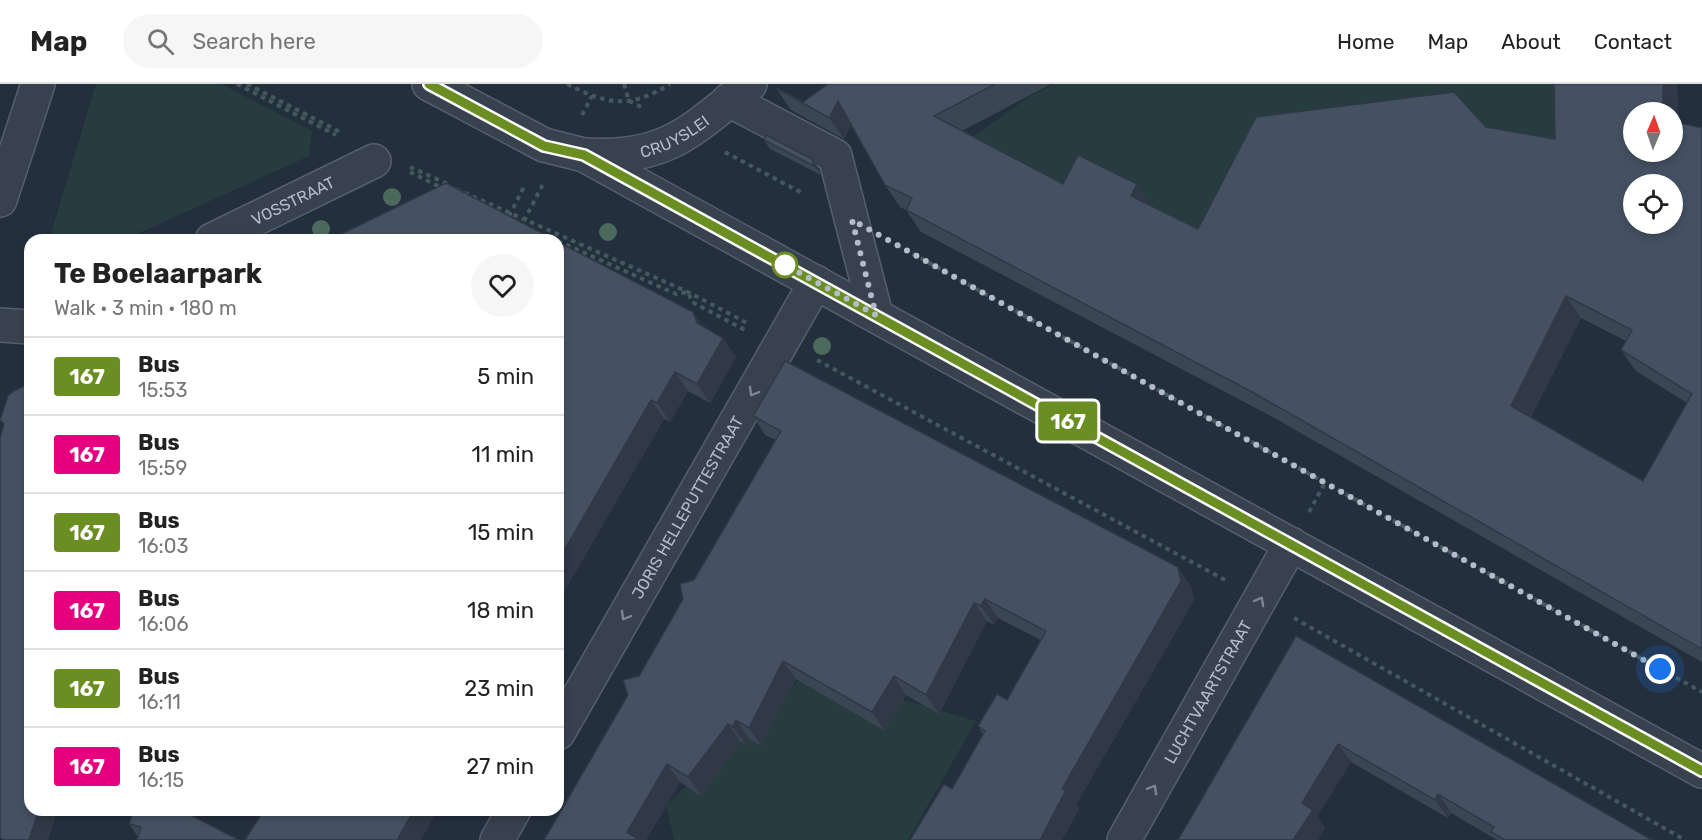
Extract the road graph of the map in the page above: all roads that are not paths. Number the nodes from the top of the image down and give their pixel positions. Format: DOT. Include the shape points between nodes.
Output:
graph roads {
  1 [pos="38,84"];
  2 [pos="429,84"];
  3 [pos="739,92"];
  4 [pos="584,155"];
  5 [pos="374,161"];
  6 [pos="0,200"];
  7 [pos="224,234"];
  8 [pos="816,282"];
  9 [pos="876,315"];
  10 [pos="0,326"];
  11 [pos="24,327"];
  12 [pos="1291,544"];
  13 [pos="564,723"];
  14 [pos="1702,771"];
  15 [pos="510,816"];
  16 [pos="496,840"];
  17 [pos="1125,840"];
  1 -- 6 [label="street"];
  2 -- 4 [label="street" via="544,146"];
  3 -- 4 [label="street, CRUYSLEI" via="688,134 654,150"];
  3 -- 9 [label="street" via="835,156"];
  4 -- 8 [label="street"];
  5 -- 7 [label="street, VOSSTRAAT"];
  8 -- 9 [label="street"];
  8 -- 13 [label="street, JORIS HELLEPUTTESTRAAT, one-way"];
  9 -- 12 [label="street"];
  10 -- 11 [label="street"];
  12 -- 14 [label="street"];
  17 -- 12 [label="street, LUCHTVAARTSTRAAT, one-way"];
  15 -- 16 [label="street"];
}
